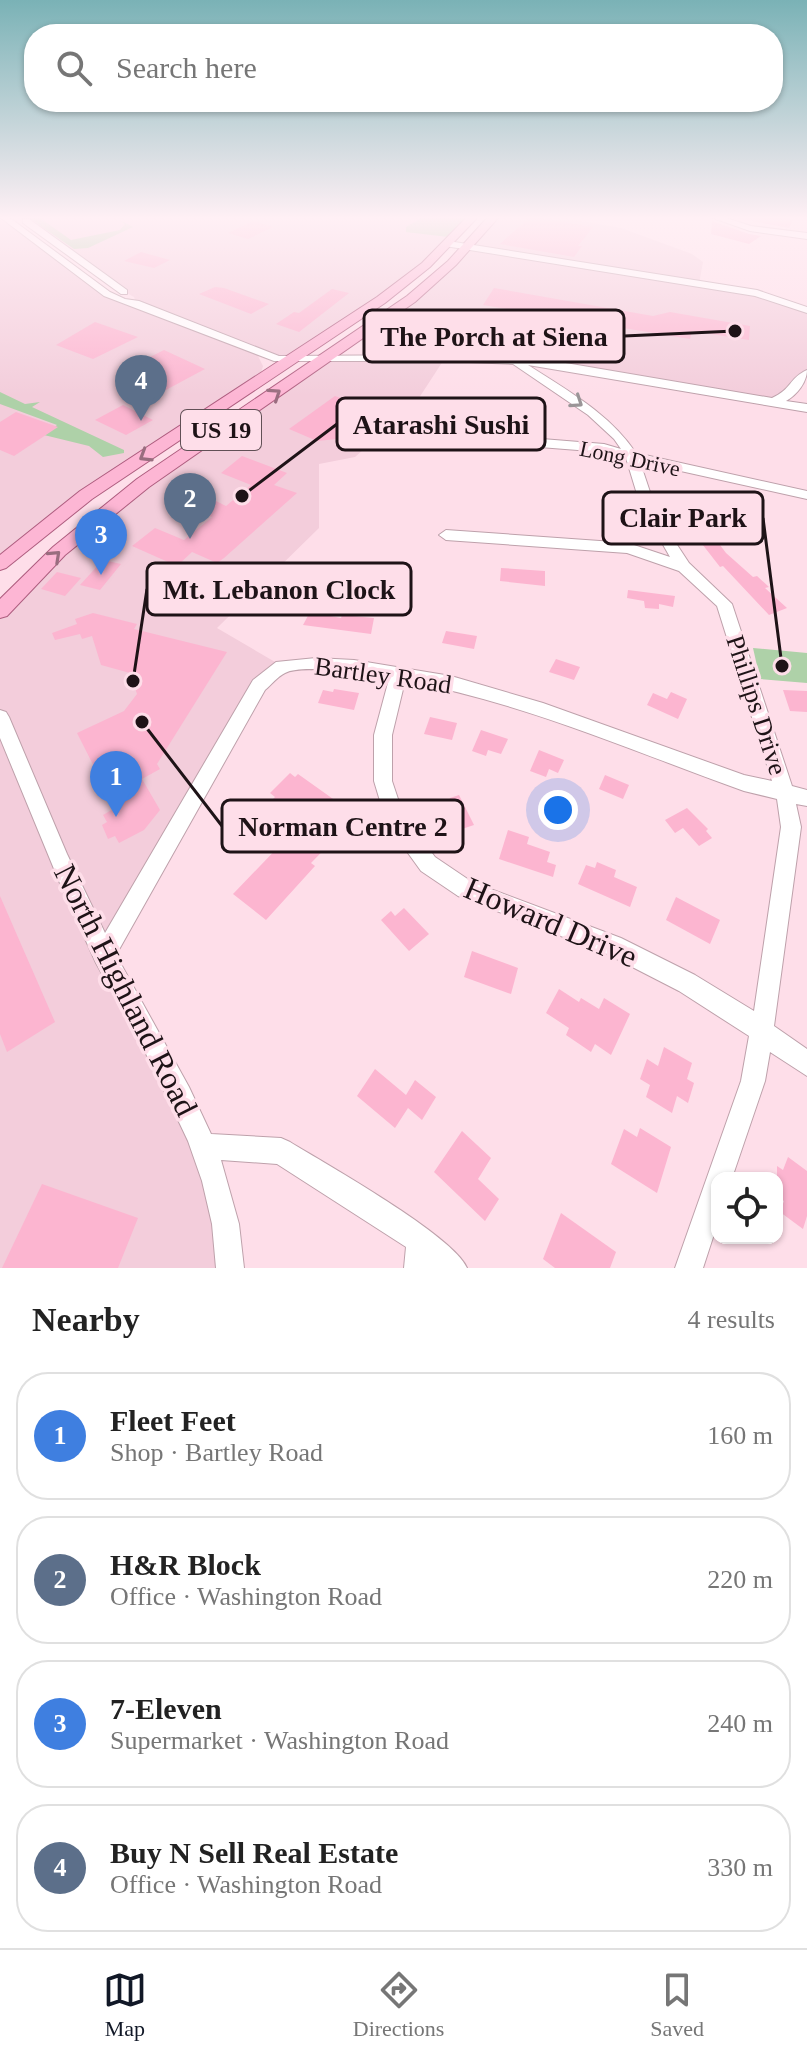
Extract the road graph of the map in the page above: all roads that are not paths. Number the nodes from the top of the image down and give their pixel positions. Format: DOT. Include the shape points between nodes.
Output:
graph roads {
  1 [pos="83,277"];
  2 [pos="100,277"];
  3 [pos="409,277"];
  4 [pos="434,277"];
  5 [pos="652,277"];
  6 [pos="136,303"];
  7 [pos="807,310"];
  8 [pos="360,336"];
  9 [pos="255,351"];
  10 [pos="404,358"];
  11 [pos="293,360"];
  12 [pos="324,360"];
  13 [pos="514,360"];
  14 [pos="807,373"];
  15 [pos="258,383"];
  16 [pos="791,394"];
  17 [pos="774,402"];
  18 [pos="807,408"];
  19 [pos="403,432"];
  20 [pos="631,455"];
  21 [pos="807,495"];
  22 [pos="446,535"];
  23 [pos="0,564"];
  24 [pos="684,567"];
  25 [pos="0,611"];
  26 [pos="399,673"];
  27 [pos="0,717"];
  28 [pos="785,793"];
  29 [pos="807,798"];
  30 [pos="104,955"];
  31 [pos="760,1032"];
  32 [pos="807,1064"];
  33 [pos="205,1146"];
  34 [pos="721,1172"];
  35 [pos="711,1203"];
  36 [pos="420,1240"];
  37 [pos="230,1268"];
  38 [pos="418,1268"];
  39 [pos="453,1268"];
  40 [pos="689,1268"];
  1 -- 6 [label="street" via="123,302"];
  2 -- 6 [label="street"];
  3 -- 11 [label="main road, US 19"];
  4 -- 8 [label="main road, US 19"];
  5 -- 7 [label="street" via="757,293"];
  6 -- 9 [label="street"];
  8 -- 10 [label="street" via="365,347"];
  8 -- 12 [label="main road, US 19"];
  9 -- 11 [label="street"];
  9 -- 15 [label="street" via="263,366"];
  10 -- 12 [label="street"];
  10 -- 13 [label="street"];
  11 -- 12 [label="street"];
  11 -- 15 [label="main road, US 19"];
  25 -- 12 [label="main road, US 19, one-way" via="59,551 130,492"];
  13 -- 17 [label="street"];
  13 -- 20 [label="street, Phillips Drive, one-way" via="592,412"];
  14 -- 16 [label="street"];
  15 -- 23 [label="main road, US 19, one-way" via="86,495"];
  16 -- 17 [label="street"];
  16 -- 18 [label="street"];
  17 -- 18 [label="street"];
  19 -- 20 [label="street, Long Drive" via="573,445"];
  20 -- 21 [label="street, Long Drive"];
  20 -- 24 [label="street, Phillips Drive" via="647,504"];
  22 -- 24 [label="street" via="628,548"];
  24 -- 28 [label="street, Phillips Drive" via="724,604"];
  26 -- 28 [label="street, Bartley Road" via="537,708"];
  26 -- 30 [label="street, Bartley Road" via="293,665 282,666 259,685"];
  26 -- 31 [label="street, Howard Drive" via="383,735 383,781 394,818 428,864 465,889 613,946 687,983"];
  27 -- 30 [label="street, North Highland Road"];
  28 -- 29 [label="street, Bartley Road"];
  28 -- 31 [label="street, Phillips Drive" via="791,827"];
  30 -- 33 [label="street, North Highland Road"];
  31 -- 32 [label="street, Howard Drive"];
  31 -- 34 [label="street, Phillips Drive" via="753,1081"];
  33 -- 36 [label="street" via="281,1151"];
  33 -- 37 [label="street, North Highland Road" via="225,1215"];
  35 -- 40 [label="street"];
  36 -- 38 [label="street"];
  36 -- 39 [label="street"];
}
